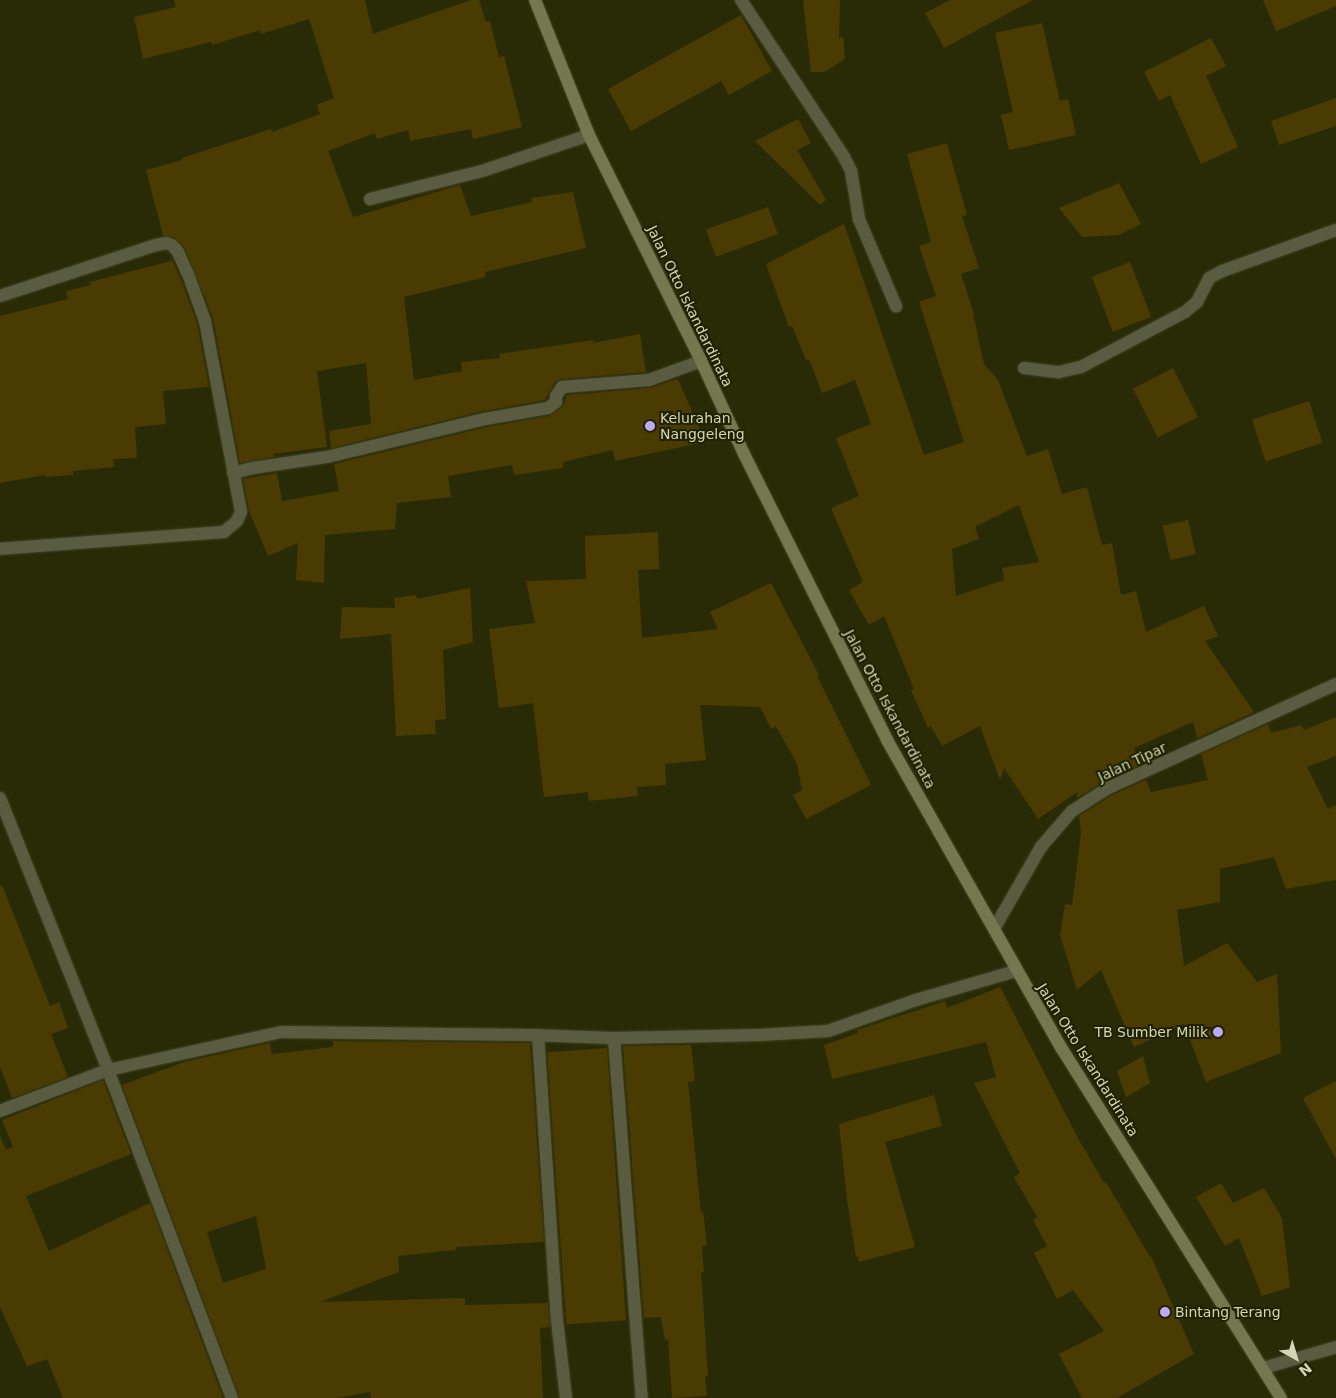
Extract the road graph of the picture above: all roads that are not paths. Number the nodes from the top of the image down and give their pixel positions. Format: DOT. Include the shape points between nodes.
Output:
graph roads {
  1 [pos="535,0"];
  2 [pos="740,0"];
  3 [pos="589,135"];
  4 [pos="370,200"];
  5 [pos="1336,230"];
  6 [pos="0,296"];
  7 [pos="896,306"];
  8 [pos="701,361"];
  9 [pos="1024,368"];
  10 [pos="233,473"];
  11 [pos="0,549"];
  12 [pos="1336,684"];
  13 [pos="0,798"];
  14 [pos="994,929"];
  15 [pos="1016,970"];
  16 [pos="538,1035"];
  17 [pos="614,1038"];
  18 [pos="108,1070"];
  19 [pos="0,1110"];
  20 [pos="1336,1347"];
  21 [pos="1263,1368"];
  22 [pos="232,1398"];
  23 [pos="566,1398"];
  24 [pos="642,1398"];
  25 [pos="1281,1398"];
  1 -- 3 [label="main road, Jalan Otto Iskandardinata"];
  2 -- 7 [label="street" via="844,157 851,171 860,219"];
  3 -- 4 [label="street" via="482,171"];
  3 -- 8 [label="main road, Jalan Otto Iskandardinata"];
  5 -- 9 [label="street" via="1209,278 1198,302 1185,312 1081,367 1059,372"];
  6 -- 10 [label="street" via="156,245 172,245 188,274 205,321"];
  8 -- 10 [label="street" via="649,380 562,387 556,402 548,408 486,419 327,457"];
  8 -- 14 [label="main road, Jalan Otto Iskandardinata" via="887,740"];
  10 -- 11 [label="street" via="241,512 237,522 224,532"];
  12 -- 14 [label="street, Jalan Tipar" via="1108,788 1072,811 1041,847"];
  13 -- 18 [label="street"];
  14 -- 15 [label="main road, Jalan Otto Iskandardinata"];
  15 -- 17 [label="street" via="828,1031 759,1036"];
  15 -- 21 [label="main road, Jalan Otto Iskandardinata" via="1062,1049"];
  16 -- 17 [label="street"];
  16 -- 18 [label="street" via="281,1032"];
  16 -- 23 [label="street" via="557,1320"];
  17 -- 24 [label="street"];
  18 -- 19 [label="street"];
  18 -- 22 [label="street"];
  20 -- 21 [label="street"];
  21 -- 25 [label="main road, Jalan Otto Iskandardinata"];
}
